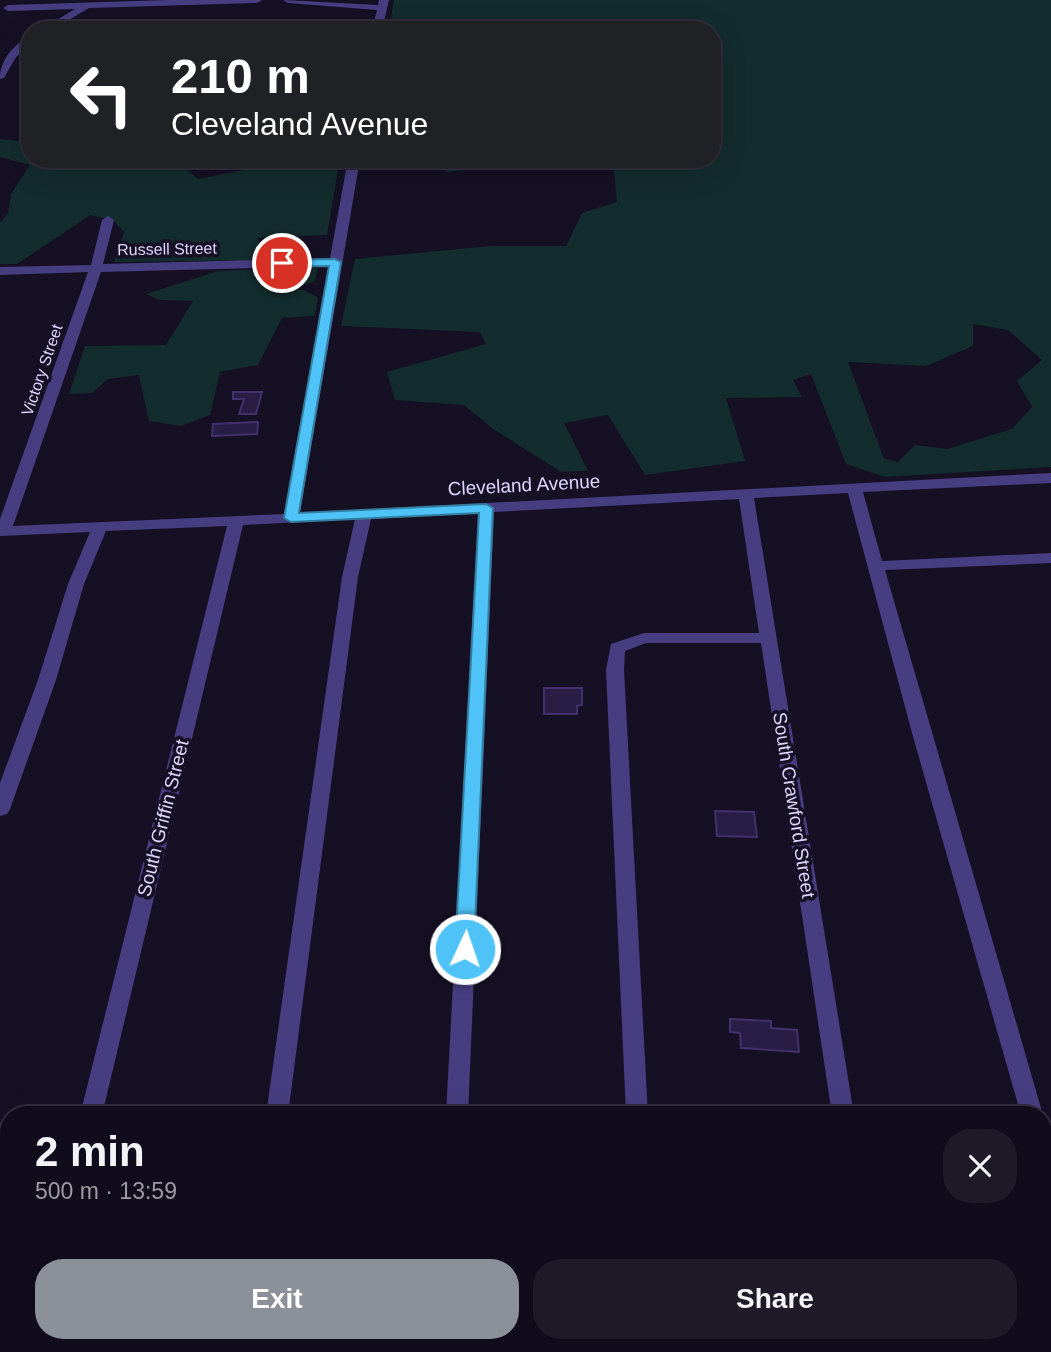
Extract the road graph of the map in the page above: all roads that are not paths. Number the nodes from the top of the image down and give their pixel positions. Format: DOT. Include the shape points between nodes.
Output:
graph roads {
  1 [pos="257,0"];
  2 [pos="288,0"];
  3 [pos="93,2"];
  4 [pos="383,4"];
  5 [pos="8,8"];
  6 [pos="60,21"];
  7 [pos="21,47"];
  8 [pos="0,76"];
  9 [pos="352,168"];
  10 [pos="108,220"];
  11 [pos="335,262"];
  12 [pos="96,268"];
  13 [pos="0,271"];
  14 [pos="1051,478"];
  15 [pos="855,490"];
  16 [pos="746,494"];
  17 [pos="486,508"];
  18 [pos="364,514"];
  19 [pos="291,518"];
  20 [pos="236,522"];
  21 [pos="100,527"];
  22 [pos="2,530"];
  23 [pos="1051,558"];
  24 [pos="876,566"];
  25 [pos="767,638"];
  26 [pos="0,809"];
  27 [pos="93,1106"];
  28 [pos="279,1106"];
  29 [pos="457,1106"];
  30 [pos="637,1106"];
  31 [pos="842,1106"];
  32 [pos="1029,1106"];
  1 -- 3 [label="street"];
  2 -- 4 [label="street"];
  3 -- 5 [label="street"];
  3 -- 6 [label="street"];
  7 -- 8 [label="street"];
  9 -- 11 [label="street"];
  10 -- 12 [label="street, Victory Street"];
  11 -- 12 [label="street, Russell Street"];
  11 -- 19 [label="street"];
  12 -- 13 [label="street, Russell Street"];
  12 -- 22 [label="street, Victory Street"];
  14 -- 15 [label="street, Cleveland Avenue"];
  15 -- 16 [label="street, Cleveland Avenue"];
  15 -- 24 [label="street"];
  16 -- 17 [label="street, Cleveland Avenue"];
  16 -- 25 [label="street, South Crawford Street"];
  17 -- 18 [label="street, Cleveland Avenue"];
  17 -- 29 [label="street"];
  18 -- 19 [label="street, Cleveland Avenue"];
  18 -- 28 [label="street" via="350,577"];
  19 -- 20 [label="street, Cleveland Avenue"];
  20 -- 21 [label="street, Cleveland Avenue"];
  20 -- 27 [label="street, South Griffin Street"];
  21 -- 22 [label="street, Cleveland Avenue"];
  21 -- 26 [label="street" via="76,584"];
  23 -- 24 [label="street"];
  24 -- 32 [label="street"];
  25 -- 30 [label="street" via="644,638 617,648"];
  25 -- 31 [label="street, South Crawford Street"];
}
